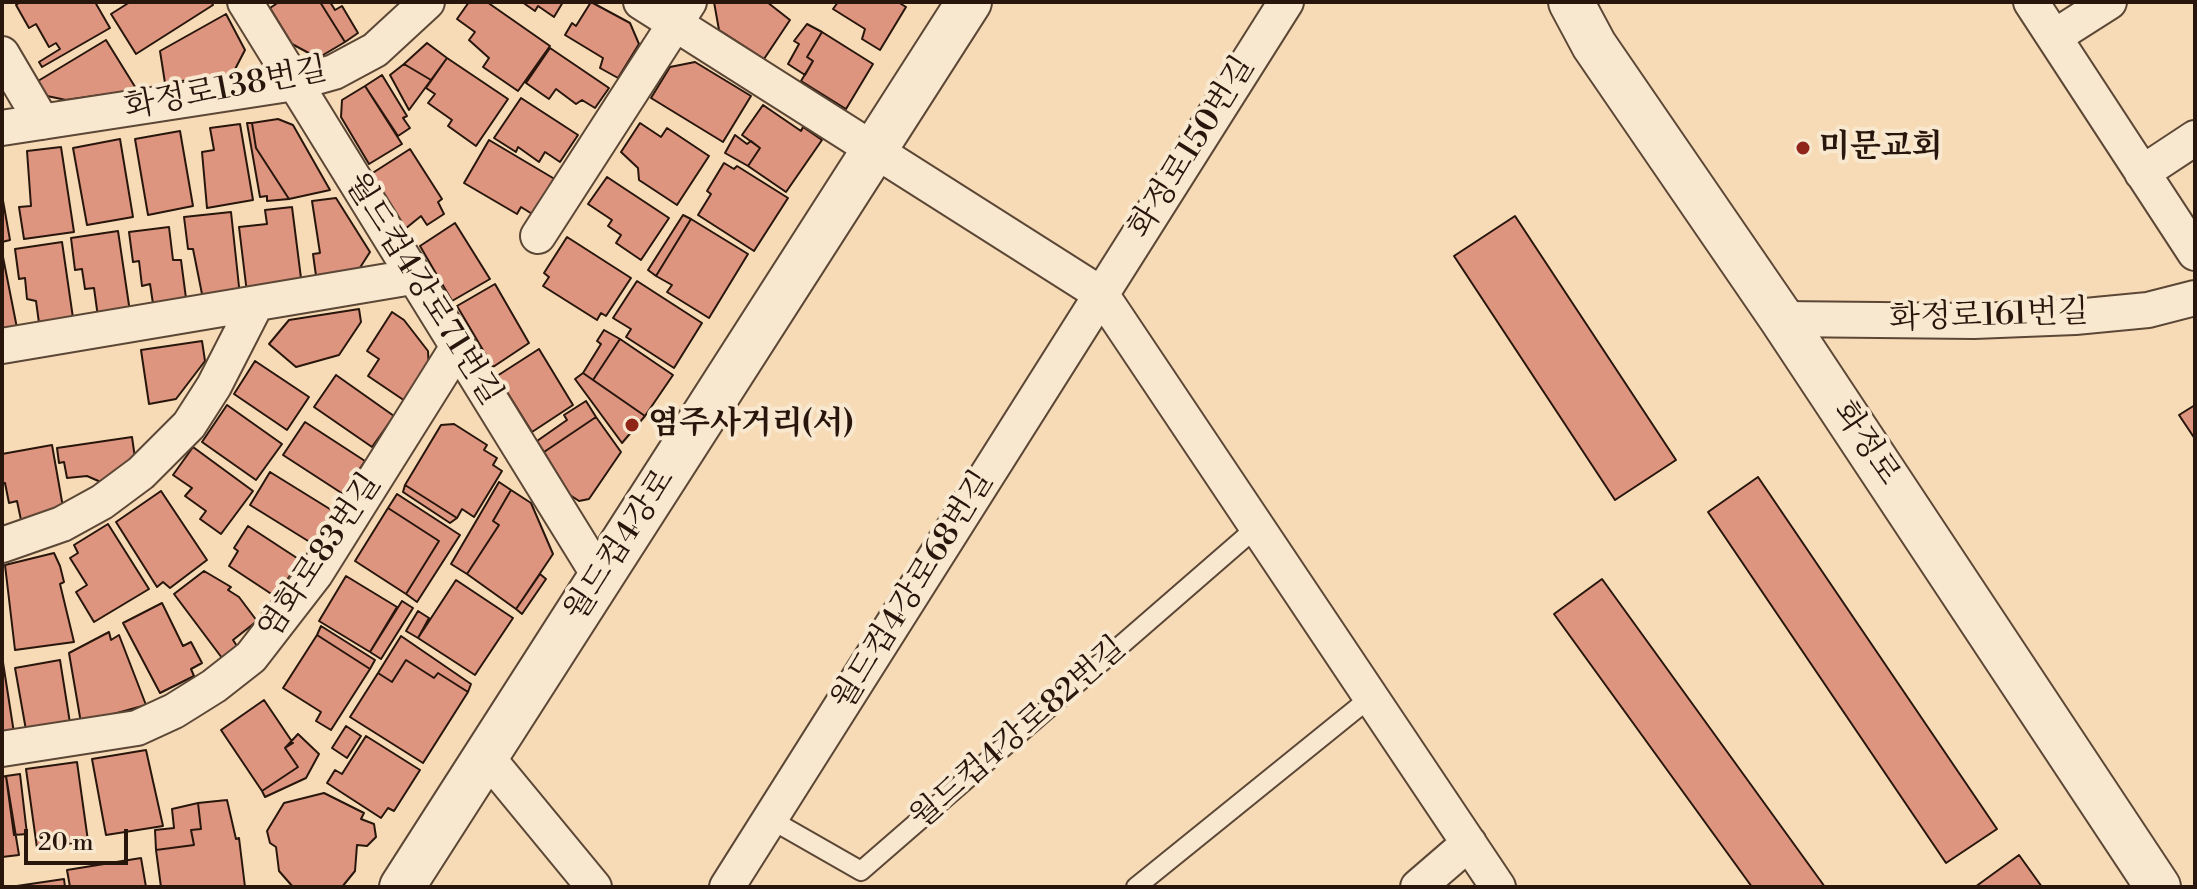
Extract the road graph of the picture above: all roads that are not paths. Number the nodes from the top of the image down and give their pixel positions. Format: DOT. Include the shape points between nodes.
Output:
graph roads {
  1 [pos="245,2"];
  2 [pos="427,2"];
  3 [pos="641,2"];
  4 [pos="969,2"];
  5 [pos="1286,2"];
  6 [pos="1571,2"];
  7 [pos="2031,2"];
  8 [pos="2109,2"];
  9 [pos="682,13"];
  10 [pos="2054,37"];
  11 [pos="2,54"];
  12 [pos="295,83"];
  13 [pos="42,122"];
  14 [pos="2,128"];
  15 [pos="2195,138"];
  16 [pos="873,152"];
  17 [pos="2142,173"];
  18 [pos="538,236"];
  19 [pos="2195,253"];
  20 [pos="412,277"];
  21 [pos="1101,294"];
  22 [pos="2195,298"];
  23 [pos="256,304"];
  24 [pos="1782,319"];
  25 [pos="2,346"];
  26 [pos="457,348"];
  27 [pos="1257,527"];
  28 [pos="2,545"];
  29 [pos="600,577"];
  30 [pos="1371,697"];
  31 [pos="2,749"];
  32 [pos="486,756"];
  33 [pos="770,819"];
  34 [pos="1469,843"];
  35 [pos="402,887"];
  36 [pos="594,887"];
  37 [pos="727,887"];
  38 [pos="1136,887"];
  39 [pos="1418,887"];
  40 [pos="1498,887"];
  41 [pos="2158,887"];
  1 -- 12 [label="street, 월드컵4강로71번길"];
  2 -- 12 [label="street, 화정로138번길" via="375,50 334,72"];
  3 -- 9 [label="street"];
  4 -- 16 [label="street, 월드컵4강로"];
  5 -- 21 [label="street, 화정로150번길"];
  6 -- 24 [label="street, 화정로" via="1594,45"];
  7 -- 10 [label="street"];
  8 -- 10 [label="street"];
  9 -- 16 [label="street"];
  9 -- 18 [label="street"];
  10 -- 17 [label="street"];
  11 -- 13 [label="street"];
  12 -- 13 [label="street, 화정로138번길"];
  12 -- 20 [label="street, 월드컵4강로71번길"];
  13 -- 14 [label="street, 화정로138번길"];
  15 -- 17 [label="street"];
  16 -- 21 [label="street"];
  16 -- 29 [label="street, 월드컵4강로"];
  17 -- 19 [label="street"];
  20 -- 23 [label="street"];
  20 -- 26 [label="street, 월드컵4강로71번길"];
  21 -- 27 [label="street"];
  21 -- 33 [label="street, 월드컵4강로68번길"];
  22 -- 24 [label="street, 화정로161번길" via="2148,310 2075,317"];
  23 -- 25 [label="street"];
  23 -- 28 [label="street" via="189,425 141,473 62,524"];
  24 -- 41 [label="street, 화정로"];
  26 -- 29 [label="street, 월드컵4강로71번길"];
  26 -- 31 [label="street, 염화로83번길" via="316,573 251,657 201,695 137,728"];
  27 -- 30 [label="street"];
  27 -- 33 [label="lane, 월드컵4강로82번길" via="861,871"];
  29 -- 32 [label="street, 월드컵4강로"];
  30 -- 34 [label="street"];
  30 -- 38 [label="lane"];
  32 -- 35 [label="street, 월드컵4강로"];
  32 -- 36 [label="street"];
  33 -- 37 [label="street, 월드컵4강로68번길"];
  34 -- 39 [label="street"];
  34 -- 40 [label="street"];
}
